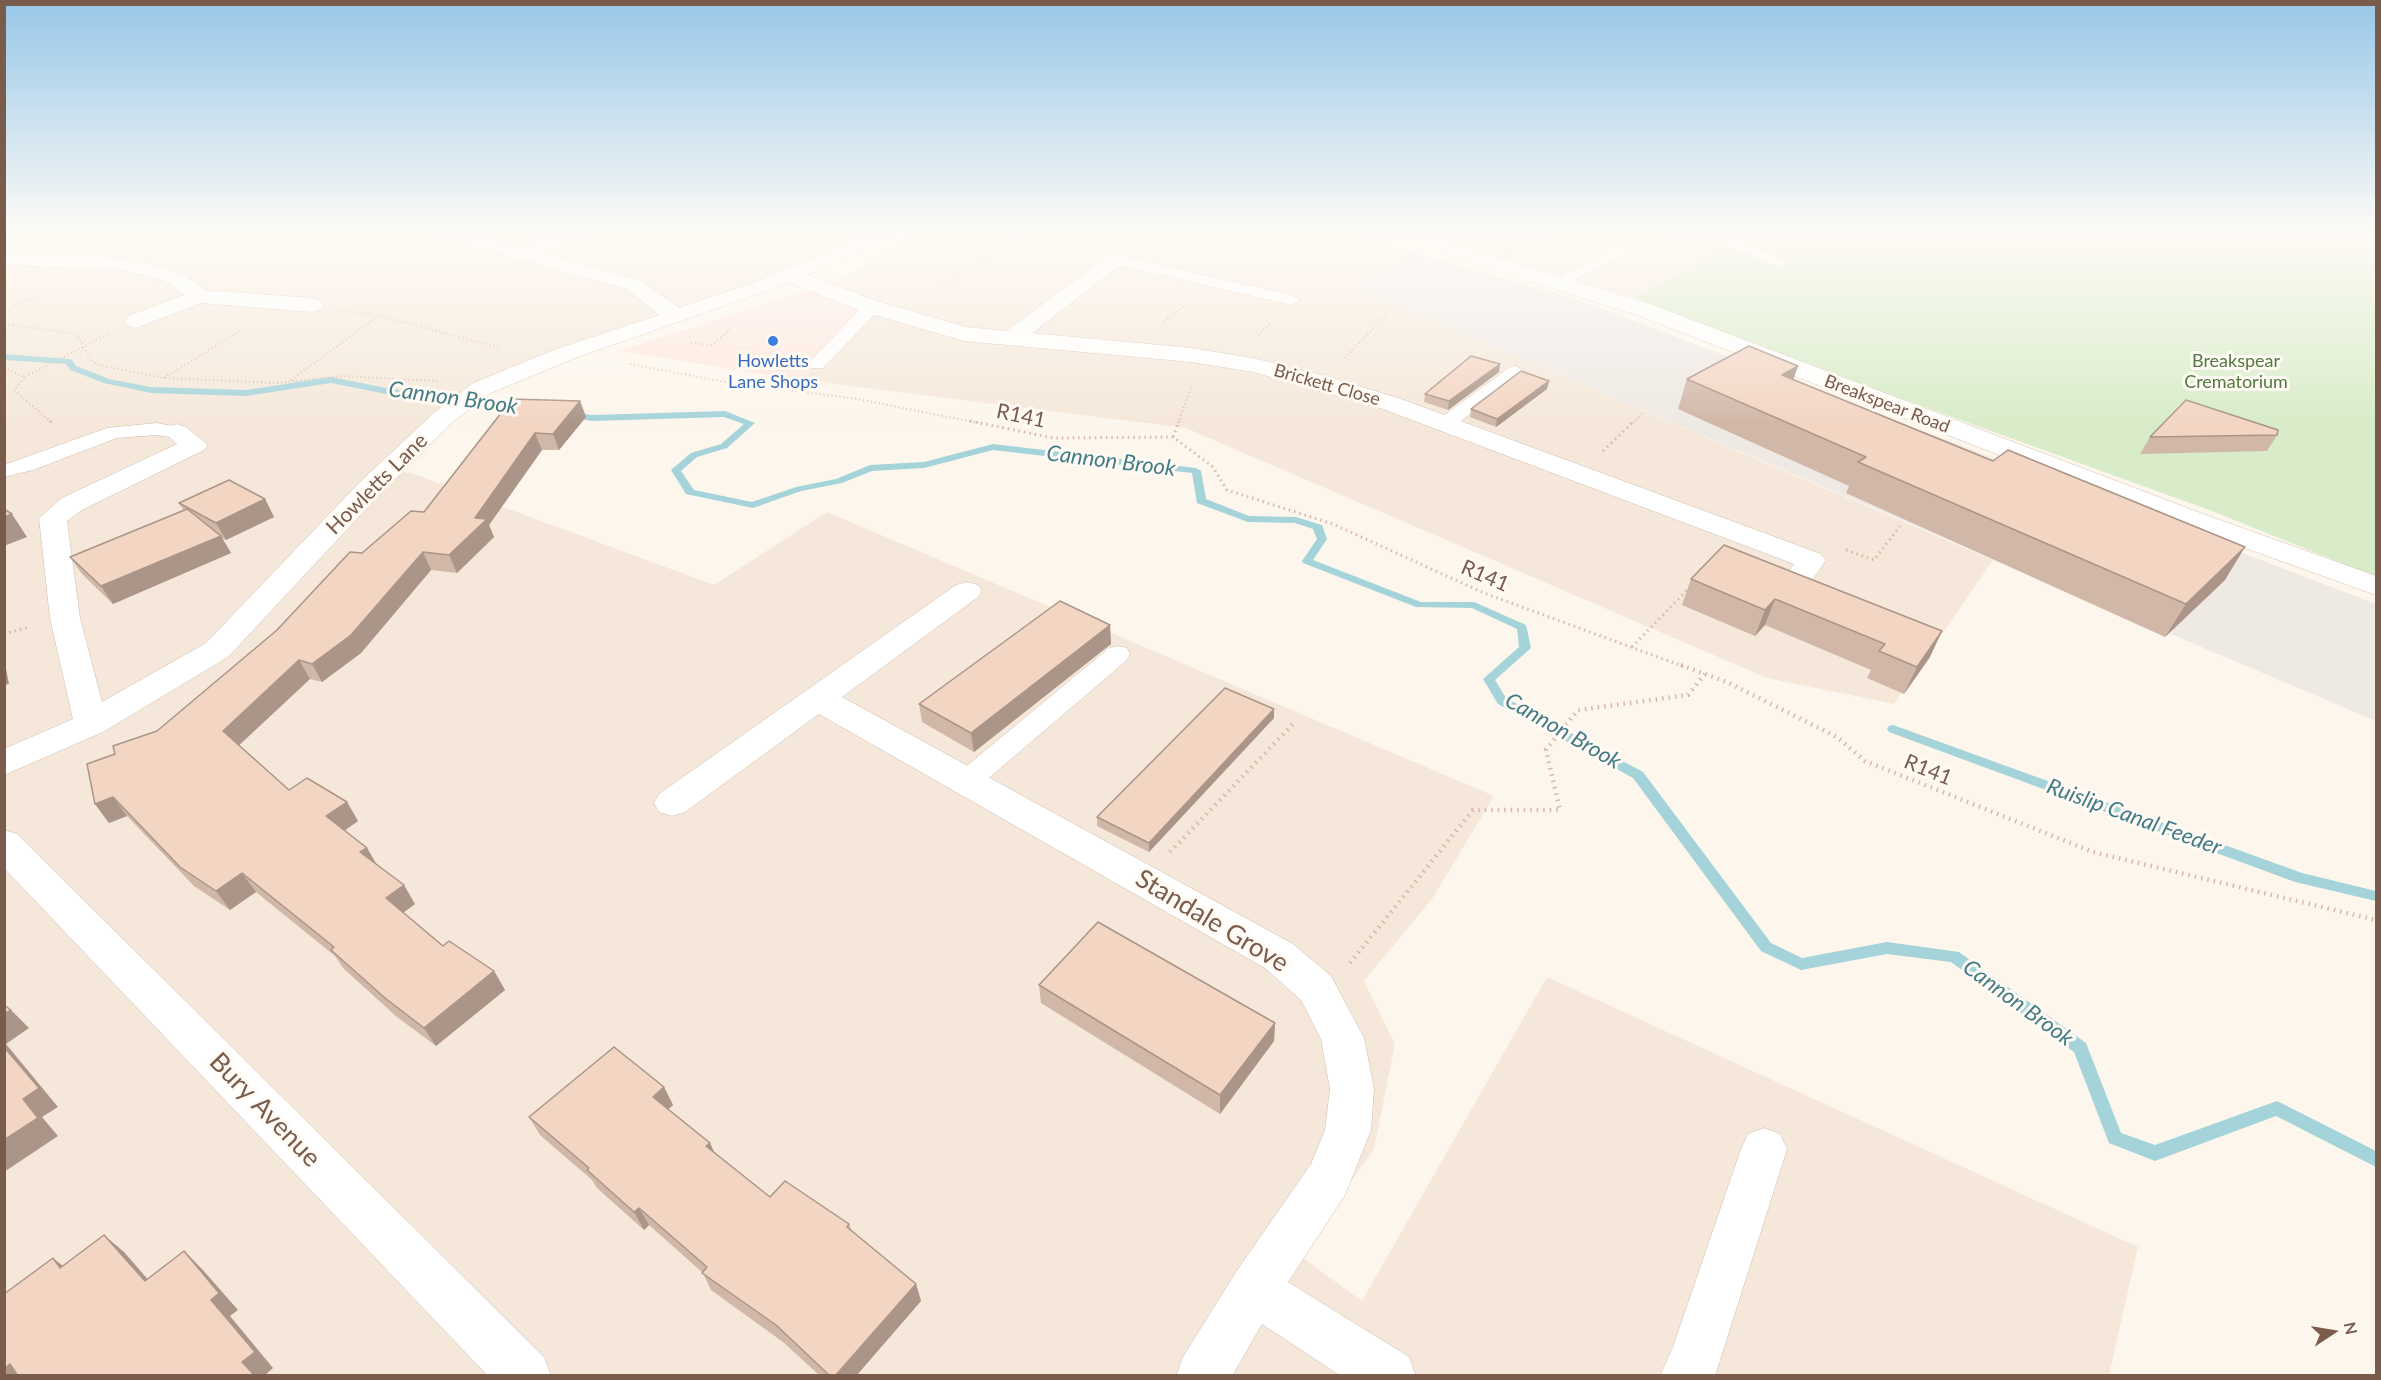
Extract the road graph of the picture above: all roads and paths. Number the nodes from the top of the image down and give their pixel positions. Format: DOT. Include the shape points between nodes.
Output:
graph roads {
  1 [pos="198,296"];
  2 [pos="204,296"];
  3 [pos="649,296"];
  4 [pos="731,296"];
  5 [pos="844,296"];
  6 [pos="927,296"];
  7 [pos="1067,296"];
  8 [pos="1276,296"];
  9 [pos="1602,296"];
  10 [pos="1292,300"];
  11 [pos="286,303"];
  12 [pos="312,305"];
  13 [pos="872,307"];
  14 [pos="1387,314"];
  15 [pos="899,315"];
  16 [pos="377,316"];
  17 [pos="676,316"];
  18 [pos="136,321"];
  19 [pos="4,324"];
  20 [pos="1010,339"];
  21 [pos="83,346"];
  22 [pos="1202,356"];
  23 [pos="557,357"];
  24 [pos="1233,362"];
  25 [pos="817,364"];
  26 [pos="4,368"];
  27 [pos="1516,371"];
  28 [pos="1448,375"];
  29 [pos="25,377"];
  30 [pos="164,378"];
  31 [pos="290,381"];
  32 [pos="1321,382"];
  33 [pos="489,385"];
  34 [pos="1404,408"];
  35 [pos="1642,414"];
  36 [pos="1446,423"];
  37 [pos="177,432"];
  38 [pos="1173,438"];
  39 [pos="89,442"];
  40 [pos="4,471"];
  41 [pos="1578,473"];
  42 [pos="1900,525"];
  43 [pos="1740,535"];
  44 [pos="1845,549"];
  45 [pos="2376,586"];
  46 [pos="1790,590"];
  47 [pos="967,591"];
  48 [pos="1632,647"];
  49 [pos="1118,654"];
  50 [pos="1705,674"];
  51 [pos="819,699"];
  52 [pos="1294,723"];
  53 [pos="90,724"];
  54 [pos="4,763"];
  55 [pos="967,781"];
  56 [pos="672,803"];
  57 [pos="4,844"];
  58 [pos="1144,880"];
  59 [pos="2376,920"];
  60 [pos="1316,988"];
  61 [pos="1764,1149"];
  62 [pos="1254,1290"];
  63 [pos="525,1376"];
  64 [pos="1202,1376"];
  65 [pos="1390,1376"];
  66 [pos="1686,1376"];
  1 -- 18 [label="street"];
  2 -- 11 [label="street"];
  3 -- 17 [label="street"];
  4 -- 17 [label="street, Howletts Lane"];
  5 -- 13 [label="street, Brickett Close"];
  6 -- 15 [label="path"];
  7 -- 20 [label="street"];
  8 -- 10 [label="lane"];
  9 -- 45 [label="street, Breakspear Road"];
  10 -- 24 [label="path"];
  11 -- 12 [label="street"];
  11 -- 30 [label="path"];
  12 -- 16 [label="path, R141"];
  13 -- 15 [label="street, Brickett Close"];
  13 -- 25 [label="lane"];
  14 -- 32 [label="path"];
  15 -- 20 [label="street, Brickett Close" via="964,334"];
  16 -- 23 [label="path, R141"];
  16 -- 31 [label="path"];
  17 -- 23 [label="street, Howletts Lane"];
  18 -- 21 [label="path"];
  19 -- 21 [label="path" via="77,334"];
  20 -- 22 [label="street, Brickett Close"];
  21 -- 29 [label="path"];
  21 -- 30 [label="path" via="99,365"];
  22 -- 24 [label="street, Brickett Close"];
  22 -- 38 [label="path"];
  23 -- 33 [label="street, Howletts Lane"];
  23 -- 38 [label="path, R141" via="858,399 1053,438"];
  24 -- 32 [label="street, Brickett Close"];
  26 -- 29 [label="path"];
  27 -- 36 [label="lane"];
  28 -- 34 [label="path"];
  29 -- 39 [label="path" via="14,390 54,426"];
  30 -- 31 [label="path"];
  31 -- 33 [label="path" via="342,376"];
  32 -- 34 [label="street, Brickett Close"];
  33 -- 53 [label="street, Howletts Lane" via="451,411 370,488 217,650"];
  34 -- 36 [label="street, Brickett Close"];
  35 -- 41 [label="path"];
  36 -- 41 [label="street, Brickett Close"];
  37 -- 39 [label="lane" via="114,432"];
  37 -- 53 [label="street" via="195,445 72,504 53,518 65,618"];
  38 -- 48 [label="path, R141" via="1213,467 1227,490 1333,524 1484,593"];
  39 -- 40 [label="lane"];
  41 -- 43 [label="street, Brickett Close"];
  42 -- 44 [label="path" via="1874,560"];
  43 -- 46 [label="street, Brickett Close" via="1811,560"];
  43 -- 48 [label="path"];
  47 -- 51 [label="street"];
  48 -- 50 [label="path, R141"];
  49 -- 55 [label="lane"];
  50 -- 59 [label="path, R141" via="1837,737 1865,761 2093,852"];
  50 -- 60 [label="path" via="1688,695 1578,710 1546,750 1560,810 1473,810 1341,974"];
  51 -- 55 [label="street, Standale Grove"];
  51 -- 56 [label="street"];
  52 -- 58 [label="path"];
  53 -- 54 [label="street, Howletts Lane"];
  55 -- 58 [label="street, Standale Grove"];
  57 -- 63 [label="street, Bury Avenue"];
  58 -- 60 [label="street, Standale Grove" via="1279,956"];
  60 -- 62 [label="street, Standale Grove" via="1342,1038 1352,1089 1348,1130 1328,1179"];
  61 -- 66 [label="street" via="1695,1360"];
  62 -- 64 [label="street, Standale Grove"];
  62 -- 65 [label="street"];
}
